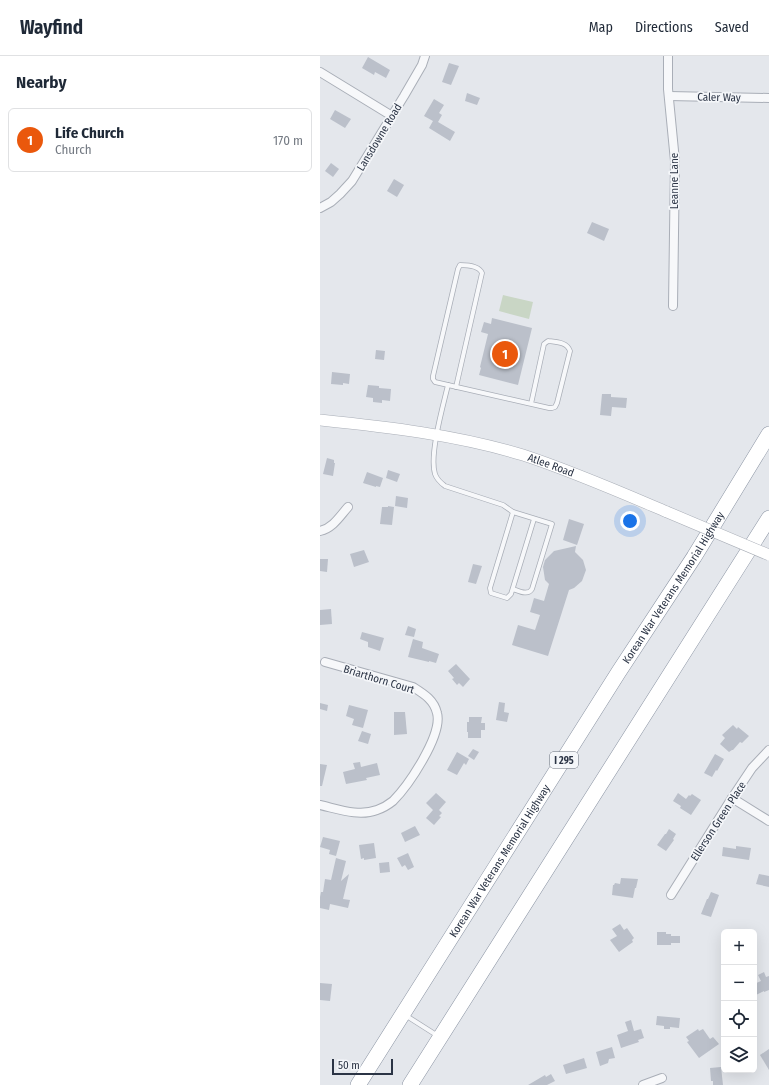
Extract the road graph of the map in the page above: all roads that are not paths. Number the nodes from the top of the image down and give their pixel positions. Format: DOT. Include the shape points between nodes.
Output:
graph roads {
  1 [pos="425,56"];
  2 [pos="668,56"];
  3 [pos="320,72"];
  4 [pos="669,96"];
  5 [pos="769,98"];
  6 [pos="392,116"];
  7 [pos="320,208"];
  8 [pos="673,306"];
  9 [pos="448,385"];
  10 [pos="456,387"];
  11 [pos="531,404"];
  12 [pos="320,420"];
  13 [pos="769,434"];
  14 [pos="437,435"];
  15 [pos="348,507"];
  16 [pos="513,512"];
  17 [pos="769,518"];
  18 [pos="534,519"];
  19 [pos="320,531"];
  20 [pos="769,555"];
  21 [pos="513,589"];
  22 [pos="324,662"];
  23 [pos="769,750"];
  24 [pos="732,798"];
  25 [pos="320,805"];
  26 [pos="769,821"];
  27 [pos="671,895"];
  28 [pos="403,1014"];
  29 [pos="440,1037"];
  30 [pos="662,1078"];
  31 [pos="358,1085"];
  32 [pos="410,1085"];
  33 [pos="643,1085"];
  1 -- 6 [label="street, Lansdowne Road"];
  2 -- 4 [label="street, Leanne Lane"];
  3 -- 6 [label="street"];
  4 -- 5 [label="street, Caler Way"];
  4 -- 8 [label="street, Leanne Lane" via="676,161"];
  6 -- 7 [label="street, Lansdowne Road" via="352,182 331,202"];
  9 -- 10 [label="lane"];
  9 -- 10 [label="lane" via="435,382 433,376 458,268 464,265 478,268 482,273"];
  9 -- 14 [label="lane"];
  10 -- 11 [label="lane"];
  11 -- 11 [label="lane" via="555,407 570,351 567,345 550,341 544,344"];
  12 -- 14 [label="main road, Atlee Road"];
  13 -- 28 [label="highway, Korean War Veterans Memorial Highway / I 295"];
  14 -- 16 [label="lane" via="434,460 436,476 440,482 445,486 503,505"];
  14 -- 20 [label="main road, Atlee Road, bridge" via="490,446 530,458"];
  15 -- 19 [label="street" via="332,525"];
  16 -- 18 [label="lane"];
  16 -- 21 [label="lane" via="490,588 491,593 507,598"];
  17 -- 29 [label="highway"];
  18 -- 21 [label="lane"];
  18 -- 21 [label="lane" via="552,524 532,589 527,593"];
  22 -- 25 [label="street, Briarthorn Court" via="413,688 432,700 438,720 437,729 417,769 392,801 378,810 367,813"];
  23 -- 24 [label="street, Ellerson Green Place" via="752,768"];
  24 -- 26 [label="street"];
  24 -- 27 [label="street, Ellerson Green Place"];
  28 -- 29 [label="lane"];
  28 -- 31 [label="highway, Korean War Veterans Memorial Highway / I 295"];
  29 -- 32 [label="highway"];
  30 -- 33 [label="street"];
}
